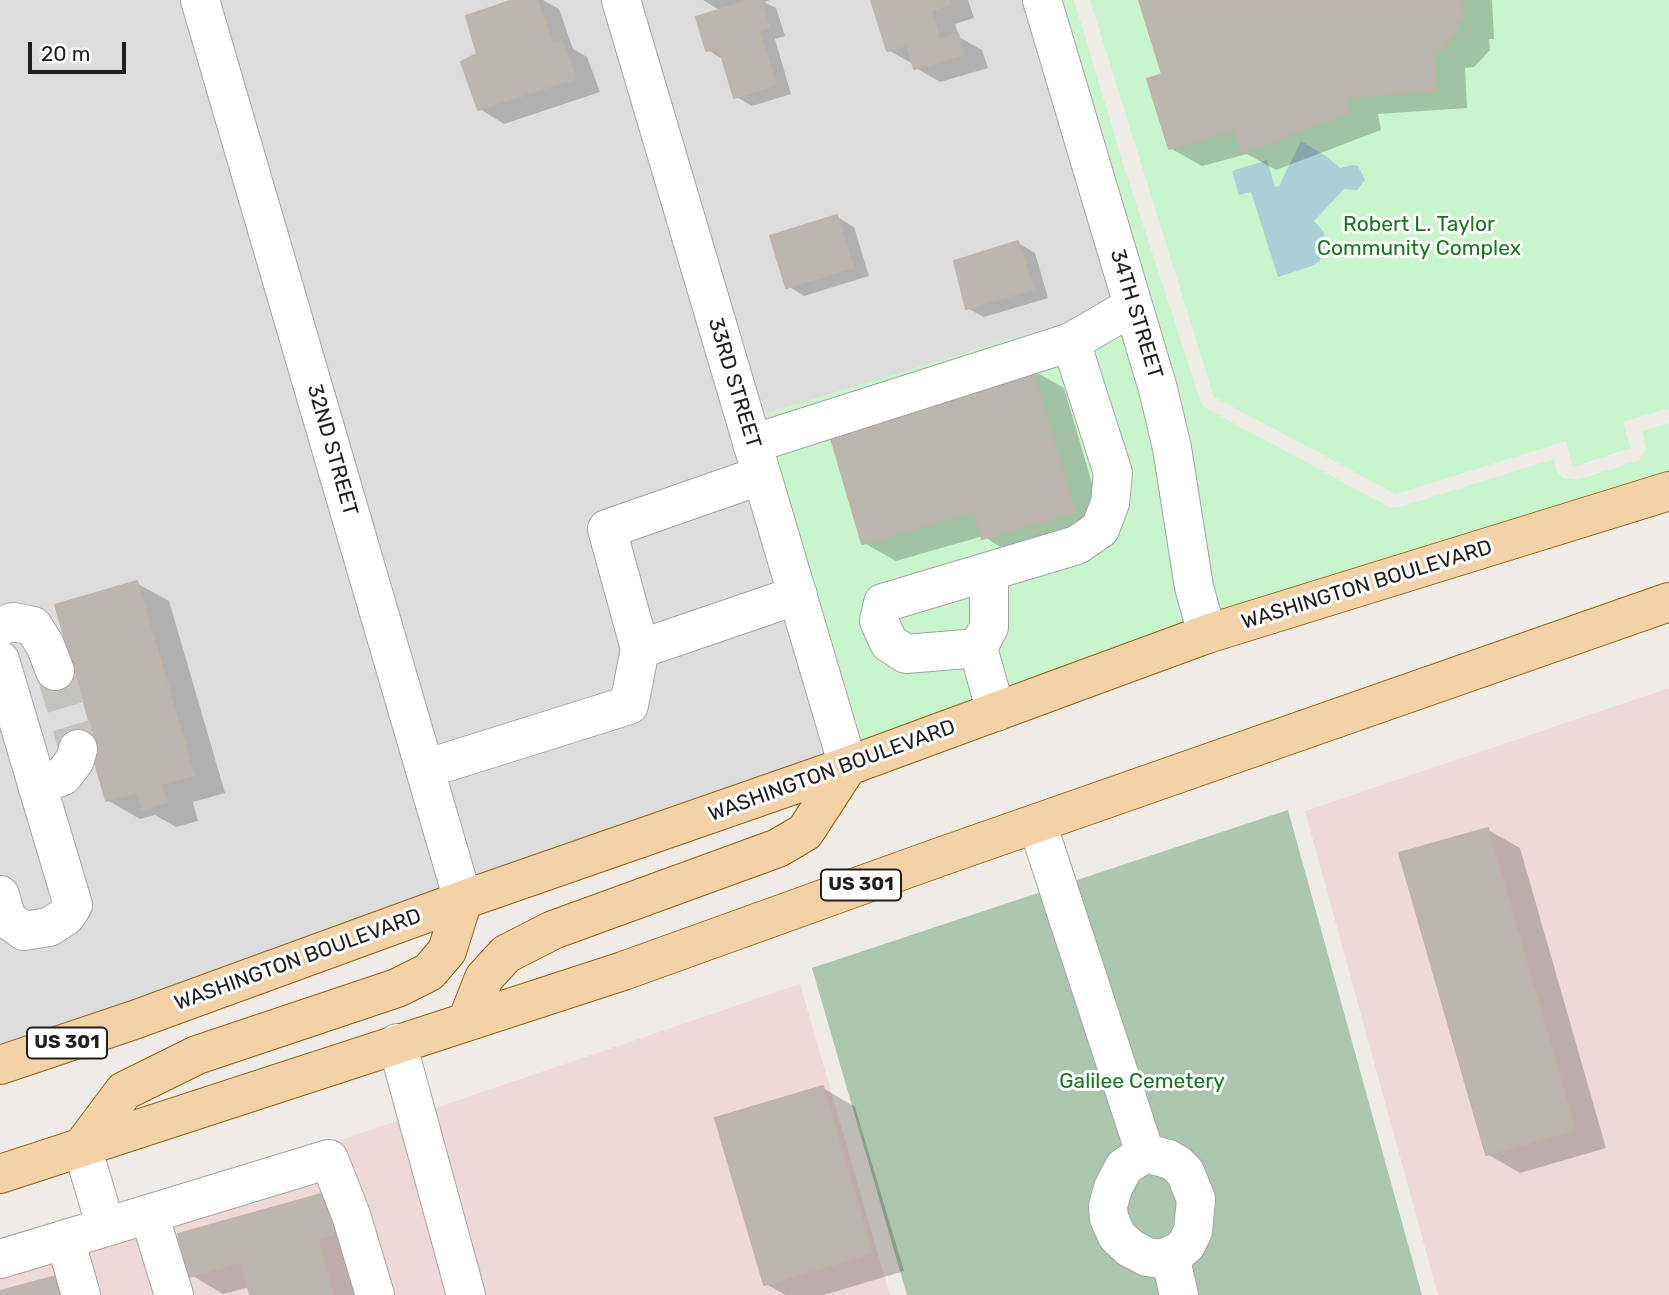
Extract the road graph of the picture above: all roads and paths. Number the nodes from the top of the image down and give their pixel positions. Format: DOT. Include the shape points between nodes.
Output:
graph roads {
  1 [pos="200,0"];
  2 [pos="621,0"];
  3 [pos="1042,0"];
  4 [pos="1133,306"];
  5 [pos="1071,342"];
  6 [pos="757,459"];
  7 [pos="1669,491"];
  8 [pos="989,572"];
  9 [pos="798,595"];
  10 [pos="1669,602"];
  11 [pos="0,626"];
  12 [pos="1207,634"];
  13 [pos="978,648"];
  14 [pos="639,649"];
  15 [pos="55,671"];
  16 [pos="2,675"];
  17 [pos="996,712"];
  18 [pos="78,749"];
  19 [pos="848,766"];
  20 [pos="425,769"];
  21 [pos="37,786"];
  22 [pos="1037,823"];
  23 [pos="0,895"];
  24 [pos="463,900"];
  25 [pos="467,1021"];
  26 [pos="397,1043"];
  27 [pos="0,1065"];
  28 [pos="82,1147"];
  29 [pos="1145,1153"];
  30 [pos="0,1174"];
  31 [pos="149,1214"];
  32 [pos="106,1227"];
  33 [pos="65,1239"];
  34 [pos="1170,1256"];
  35 [pos="0,1259"];
  36 [pos="81,1295"];
  37 [pos="174,1295"];
  38 [pos="375,1295"];
  39 [pos="466,1295"];
  40 [pos="1179,1295"];
  1 -- 20 [label="street, 32ND STREET"];
  2 -- 6 [label="street, 33RD STREET"];
  3 -- 4 [label="street, 34TH STREET"];
  4 -- 5 [label="street"];
  4 -- 12 [label="street, 34TH STREET" via="1172,448 1194,587"];
  5 -- 6 [label="street"];
  5 -- 8 [label="street" via="1112,473 1110,503 1100,530 1077,545"];
  6 -- 9 [label="street, 33RD STREET"];
  6 -- 14 [label="street" via="607,529"];
  7 -- 12 [label="main road, WASHINGTON BOULEVARD / US 301"];
  8 -- 13 [label="street" via="989,626"];
  8 -- 13 [label="street" via="883,603 879,621 890,643 906,654"];
  9 -- 14 [label="street"];
  9 -- 19 [label="street, 33RD STREET"];
  10 -- 22 [label="main road, US 301"];
  11 -- 15 [label="street" via="13,622 33,626"];
  12 -- 17 [label="main road, WASHINGTON BOULEVARD / US 301"];
  13 -- 17 [label="street"];
  14 -- 20 [label="street" via="629,705"];
  16 -- 21 [label="street"];
  17 -- 19 [label="main road, WASHINGTON BOULEVARD / US 301"];
  18 -- 21 [label="street" via="63,776"];
  19 -- 24 [label="main road, WASHINGTON BOULEVARD / US 301"];
  19 -- 25 [label="main road" via="805,832 778,848 553,930 506,954 484,978"];
  20 -- 24 [label="street, 32ND STREET"];
  21 -- 23 [label="street" via="73,905 49,927 24,931 8,919"];
  22 -- 25 [label="main road, US 301" via="623,971"];
  22 -- 29 [label="street"];
  24 -- 27 [label="main road, WASHINGTON BOULEVARD / US 301"];
  24 -- 28 [label="main road" via="447,951 429,972 397,988 197,1055 124,1091"];
  25 -- 26 [label="main road, US 301"];
  26 -- 28 [label="main road, US 301"];
  26 -- 39 [label="street"];
  28 -- 30 [label="main road, US 301"];
  28 -- 32 [label="street"];
  29 -- 34 [label="street" via="1177,1164 1196,1199 1193,1231 1186,1245"];
  29 -- 34 [label="street" via="1124,1167 1113,1188 1109,1218 1117,1236 1130,1248 1147,1257"];
  31 -- 32 [label="street"];
  31 -- 37 [label="street"];
  31 -- 38 [label="street" via="329,1159"];
  32 -- 33 [label="street"];
  33 -- 35 [label="street"];
  33 -- 36 [label="street"];
  34 -- 40 [label="street"];
}
